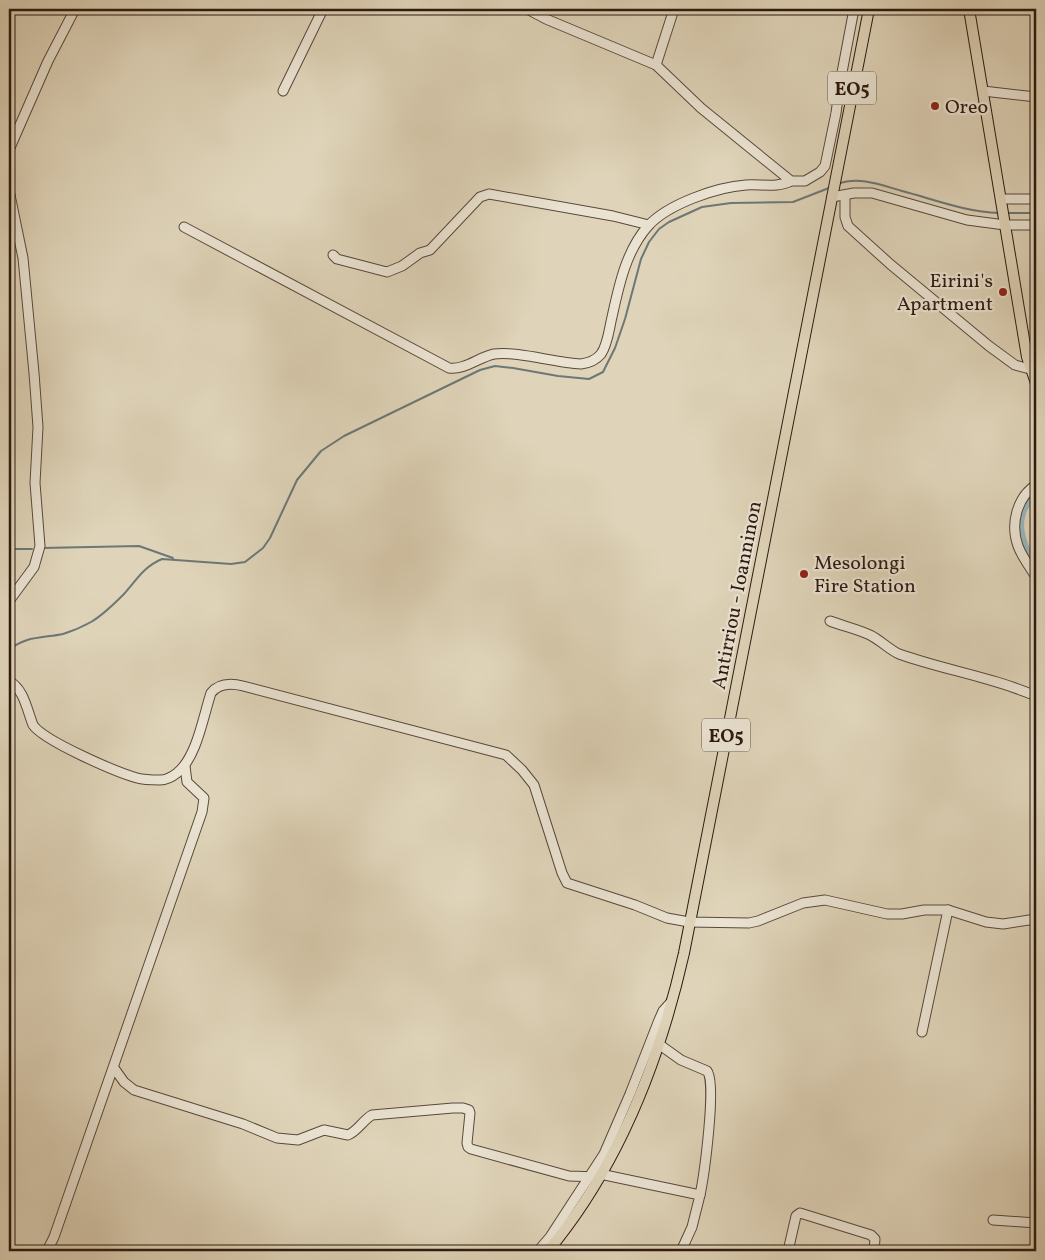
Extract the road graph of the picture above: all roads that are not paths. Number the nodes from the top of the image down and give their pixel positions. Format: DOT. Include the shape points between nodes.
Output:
graph roads {
  1 [pos="75,9"];
  2 [pos="323,9"];
  3 [pos="527,9"];
  4 [pos="674,9"];
  5 [pos="854,9"];
  6 [pos="869,9"];
  7 [pos="969,9"];
  8 [pos="656,65"];
  9 [pos="283,91"];
  10 [pos="983,91"];
  11 [pos="1036,97"];
  12 [pos="9,150"];
  13 [pos="825,166"];
  14 [pos="838,171"];
  15 [pos="791,181"];
  16 [pos="9,190"];
  17 [pos="845,194"];
  18 [pos="833,195"];
  19 [pos="1036,199"];
  20 [pos="1001,203"];
  21 [pos="1005,223"];
  22 [pos="649,225"];
  23 [pos="1036,225"];
  24 [pos="184,227"];
  25 [pos="333,255"];
  26 [pos="1030,369"];
  27 [pos="1036,383"];
  28 [pos="1036,484"];
  29 [pos="1036,577"];
  30 [pos="9,601"];
  31 [pos="830,620"];
  32 [pos="9,681"];
  33 [pos="1036,696"];
  34 [pos="185,766"];
  35 [pos="948,910"];
  36 [pos="1036,919"];
  37 [pos="689,922"];
  38 [pos="674,999"];
  39 [pos="922,1032"];
  40 [pos="660,1045"];
  41 [pos="114,1068"];
  42 [pos="596,1176"];
  43 [pos="700,1195"];
  44 [pos="993,1220"];
  45 [pos="1036,1222"];
  46 [pos="48,1251"];
  47 [pos="538,1251"];
  48 [pos="548,1251"];
  49 [pos="681,1251"];
  50 [pos="788,1251"];
  51 [pos="874,1251"];
  1 -- 12 [label="street"];
  2 -- 9 [label="street"];
  3 -- 8 [label="street"];
  4 -- 8 [label="street"];
  5 -- 13 [label="street"];
  6 -- 14 [label="main road, Antirriou - Ioanninon / ΕΟ5"];
  7 -- 10 [label="main road"];
  8 -- 15 [label="street" via="701,108"];
  10 -- 11 [label="street"];
  10 -- 20 [label="main road"];
  13 -- 14 [label="street"];
  13 -- 15 [label="street" via="804,182"];
  14 -- 18 [label="main road, Antirriou - Ioanninon / ΕΟ5"];
  15 -- 22 [label="street" via="780,185 712,191 668,211"];
  16 -- 30 [label="street" via="23,258 34,373 38,427 35,483 40,546 34,567"];
  17 -- 18 [label="street"];
  17 -- 21 [label="street" via="877,194 967,220"];
  17 -- 26 [label="street" via="844,217 848,226 989,346 1015,365"];
  18 -- 37 [label="main road, Antirriou - Ioanninon / ΕΟ5"];
  19 -- 20 [label="street"];
  20 -- 21 [label="main road"];
  21 -- 23 [label="street"];
  21 -- 26 [label="main road"];
  22 -- 24 [label="street" via="628,256 607,340 597,358 575,364 498,354 455,368"];
  22 -- 25 [label="street" via="489,194 480,197 430,250 396,270 384,272 337,259"];
  26 -- 27 [label="main road"];
  28 -- 29 [label="street" via="1019,504 1016,531 1020,550"];
  31 -- 33 [label="street" via="870,635 896,653 987,678"];
  32 -- 34 [label="street" via="20,691 36,730 59,744 136,778 170,778"];
  34 -- 37 [label="street" via="211,693 220,685 228,684 506,755 534,785 567,883 667,918"];
  34 -- 41 [label="street" via="186,780 202,795 204,804"];
  35 -- 36 [label="street" via="994,923 1011,924"];
  35 -- 37 [label="street" via="887,914 831,900 818,900 788,908 758,922"];
  35 -- 39 [label="street"];
  37 -- 38 [label="main road, Antirriou - Ioanninon / ΕΟ5"];
  38 -- 40 [label="main road, Antirriou - Ioanninon / ΕΟ5"];
  38 -- 42 [label="street" via="659,1020"];
  40 -- 42 [label="main road, Antirriou - Ioanninon / ΕΟ5" via="628,1121"];
  40 -- 43 [label="street" via="681,1060 707,1071 711,1077"];
  41 -- 42 [label="street" via="137,1092 282,1139 298,1140 324,1130 348,1135 372,1116 466,1108 470,1113 467,1143 471,1150 569,1176"];
  41 -- 46 [label="street"];
  42 -- 43 [label="street"];
  42 -- 47 [label="street"];
  42 -- 48 [label="main road, Antirriou - Ioanninon / ΕΟ5" via="571,1221"];
  43 -- 49 [label="street" via="692,1227"];
  44 -- 45 [label="street"];
  50 -- 51 [label="street" via="796,1216 800,1213 871,1235 875,1239"];
}
